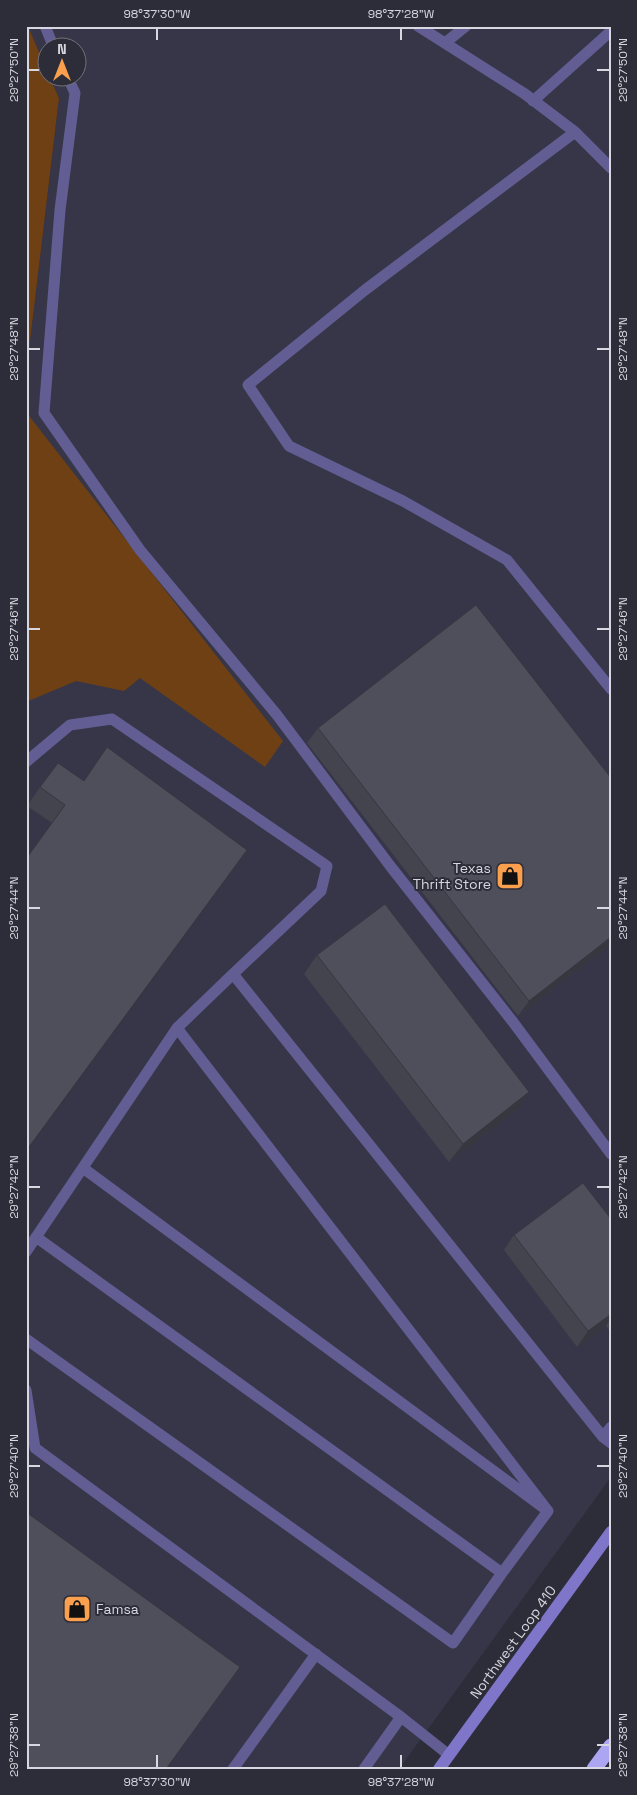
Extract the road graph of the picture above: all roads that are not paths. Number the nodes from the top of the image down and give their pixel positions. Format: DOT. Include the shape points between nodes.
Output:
graph roads {
  1 [pos="44,26"];
  2 [pos="418,26"];
  3 [pos="466,26"];
  4 [pos="611,31"];
  5 [pos="49,38"];
  6 [pos="445,44"];
  7 [pos="73,88"];
  8 [pos="534,101"];
  9 [pos="575,132"];
  10 [pos="609,164"];
  11 [pos="611,689"];
  12 [pos="26,762"];
  13 [pos="233,974"];
  14 [pos="177,1028"];
  15 [pos="611,1154"];
  16 [pos="83,1168"];
  17 [pos="36,1237"];
  18 [pos="26,1252"];
  19 [pos="26,1338"];
  20 [pos="26,1390"];
  21 [pos="611,1427"];
  22 [pos="607,1440"];
  23 [pos="548,1511"];
  24 [pos="611,1532"];
  25 [pos="502,1573"];
  26 [pos="316,1654"];
  27 [pos="401,1717"];
  28 [pos="611,1746"];
  29 [pos="449,1755"];
  30 [pos="233,1769"];
  31 [pos="364,1769"];
  32 [pos="439,1769"];
  33 [pos="594,1769"];
  1 -- 5 [label="lane"];
  2 -- 6 [label="lane"];
  3 -- 6 [label="lane"];
  4 -- 8 [label="lane"];
  6 -- 8 [label="lane"];
  7 -- 15 [label="lane" via="75,93 60,210 44,413 140,550 277,715"];
  8 -- 9 [label="lane"];
  9 -- 10 [label="lane"];
  9 -- 11 [label="lane" via="366,290 248,385 289,446 403,501 507,560"];
  12 -- 13 [label="lane" via="70,725 112,719 327,866 321,891"];
  13 -- 14 [label="lane"];
  13 -- 22 [label="lane"];
  14 -- 16 [label="lane"];
  14 -- 23 [label="lane"];
  16 -- 17 [label="lane"];
  16 -- 23 [label="lane"];
  17 -- 18 [label="lane"];
  17 -- 25 [label="lane"];
  19 -- 25 [label="lane" via="453,1643"];
  20 -- 26 [label="lane" via="35,1448"];
  21 -- 22 [label="lane"];
  23 -- 25 [label="lane"];
  24 -- 29 [label="main road, Northwest Loop 410"];
  26 -- 27 [label="lane"];
  26 -- 30 [label="lane"];
  27 -- 29 [label="lane"];
  27 -- 31 [label="lane"];
  28 -- 33 [label="highway"];
  29 -- 32 [label="main road, Northwest Loop 410"];
}
